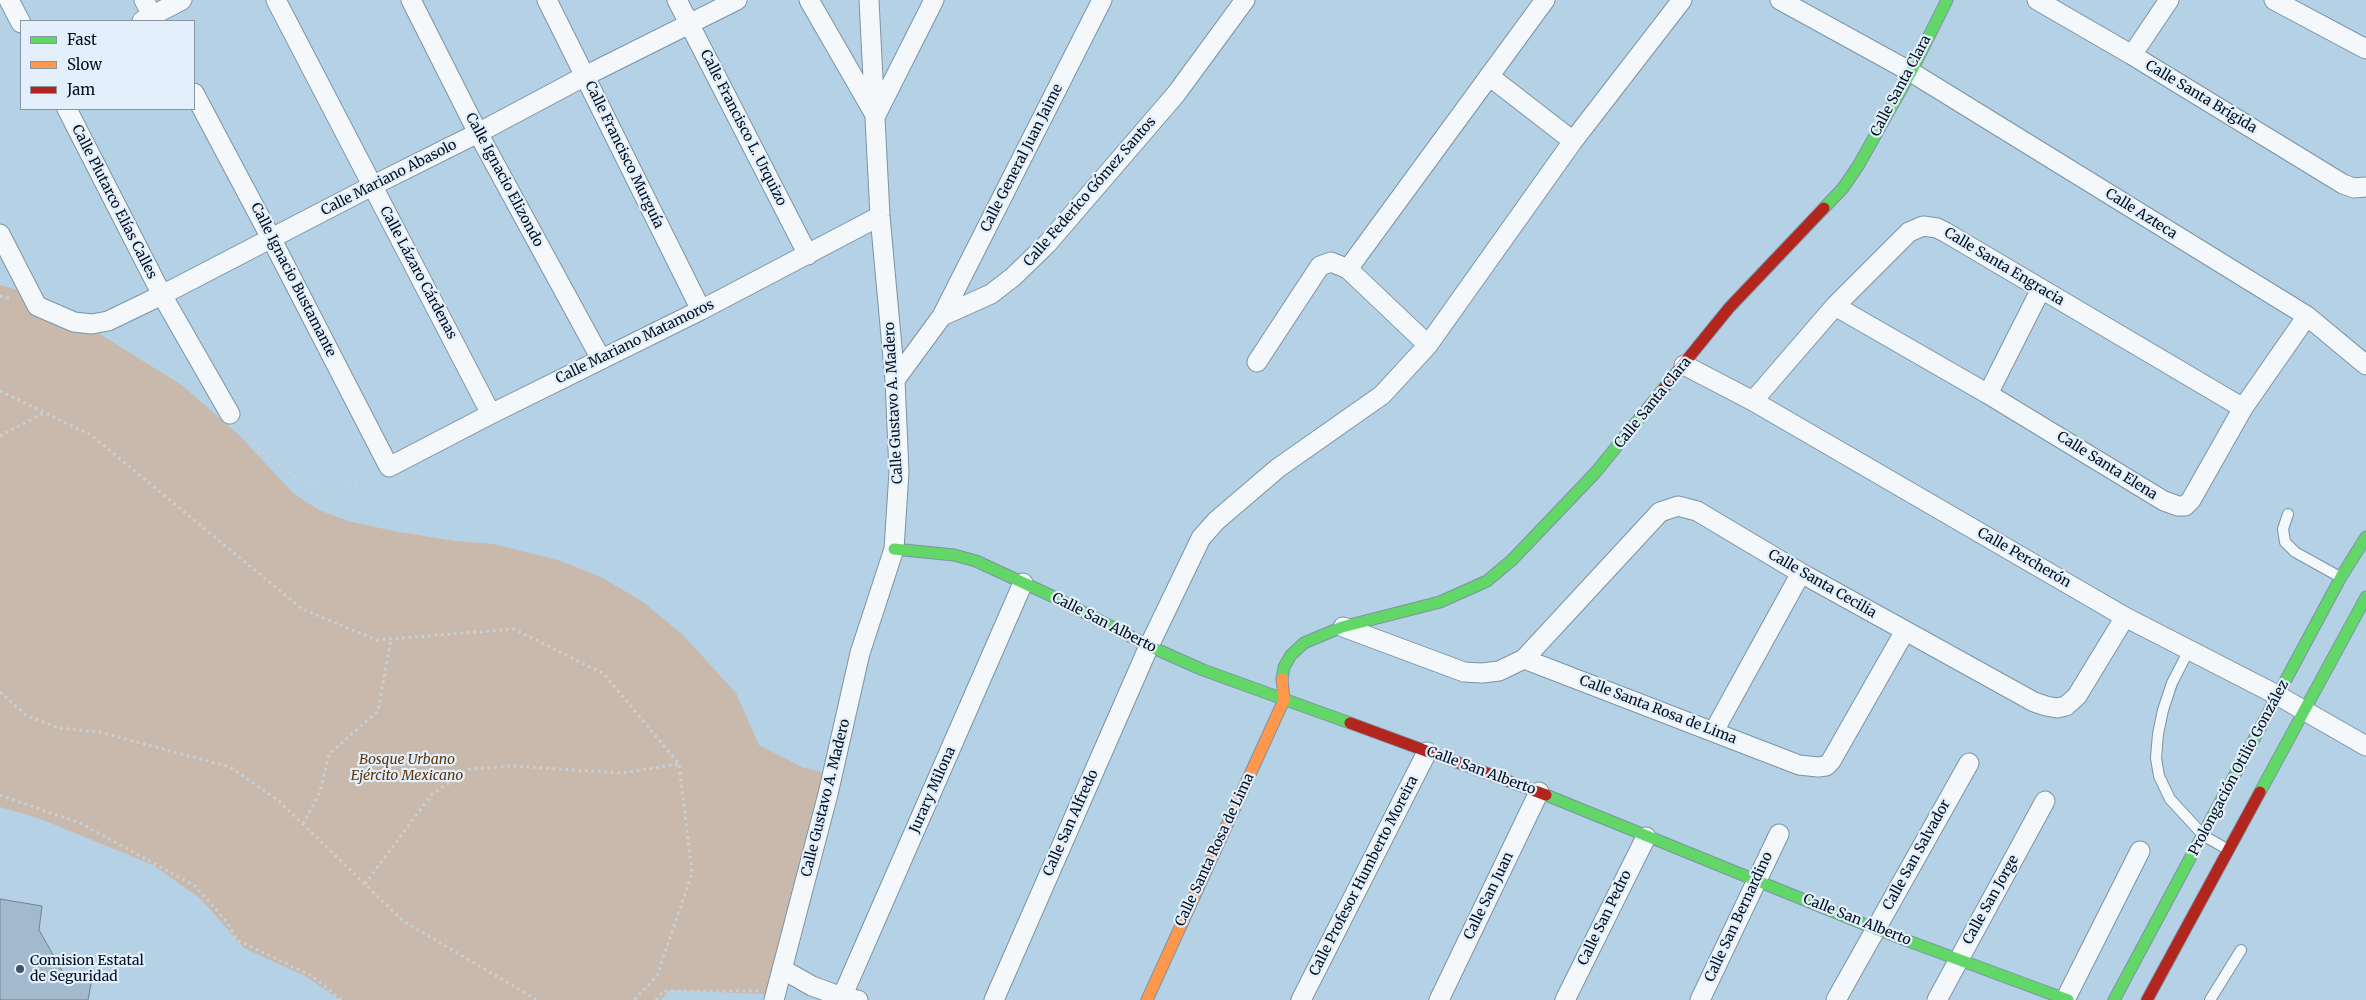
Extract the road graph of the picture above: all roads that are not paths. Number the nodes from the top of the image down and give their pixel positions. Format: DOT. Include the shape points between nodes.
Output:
graph roads {
  1 [pos="4,0"];
  2 [pos="9,0"];
  3 [pos="182,0"];
  4 [pos="276,0"];
  5 [pos="411,0"];
  6 [pos="547,0"];
  7 [pos="677,0"];
  8 [pos="737,0"];
  9 [pos="809,0"];
  10 [pos="869,0"];
  11 [pos="934,0"];
  12 [pos="1102,0"];
  13 [pos="1245,0"];
  14 [pos="1545,0"];
  15 [pos="1682,0"];
  16 [pos="1780,0"];
  17 [pos="1947,0"];
  18 [pos="2037,0"];
  19 [pos="2169,0"];
  20 [pos="2274,0"];
  21 [pos="0,3"];
  22 [pos="148,15"];
  23 [pos="20,21"];
  24 [pos="689,23"];
  25 [pos="2366,49"];
  26 [pos="2132,55"];
  27 [pos="1911,72"];
  28 [pos="585,76"];
  29 [pos="1489,76"];
  30 [pos="195,95"];
  31 [pos="68,110"];
  32 [pos="876,116"];
  33 [pos="478,133"];
  34 [pos="1574,141"];
  35 [pos="372,186"];
  36 [pos="2366,187"];
  37 [pos="880,216"];
  38 [pos="0,234"];
  39 [pos="271,238"];
  40 [pos="808,255"];
  41 [pos="1348,269"];
  42 [pos="2041,289"];
  43 [pos="162,295"];
  44 [pos="1835,306"];
  45 [pos="701,310"];
  46 [pos="942,316"];
  47 [pos="2307,316"];
  48 [pos="1428,345"];
  49 [pos="601,359"];
  50 [pos="1257,362"];
  51 [pos="1684,365"];
  52 [pos="2366,365"];
  53 [pos="895,380"];
  54 [pos="1988,394"];
  55 [pos="1753,402"];
  56 [pos="2243,408"];
  57 [pos="230,414"];
  58 [pos="491,414"];
  59 [pos="389,467"];
  60 [pos="2288,514"];
  61 [pos="2366,537"];
  62 [pos="894,548"];
  63 [pos="1801,573"];
  64 [pos="2341,578"];
  65 [pos="1023,583"];
  66 [pos="2365,603"];
  67 [pos="2124,617"];
  68 [pos="1342,627"];
  69 [pos="1905,631"];
  70 [pos="1149,646"];
  71 [pos="2189,650"];
  72 [pos="1524,659"];
  73 [pos="2277,695"];
  74 [pos="1284,700"];
  75 [pos="2304,710"];
  76 [pos="1714,731"];
  77 [pos="2366,746"];
  78 [pos="1428,752"];
  79 [pos="1969,762"];
  80 [pos="1539,792"];
  81 [pos="2045,801"];
  82 [pos="1779,834"];
  83 [pos="2204,836"];
  84 [pos="1646,837"];
  85 [pos="2228,850"];
  86 [pos="2140,851"];
  87 [pos="1756,880"];
  88 [pos="1876,929"];
  89 [pos="2241,950"];
  90 [pos="1959,960"];
  91 [pos="782,969"];
  92 [pos="767,995"];
  93 [pos="850,998"];
  94 [pos="994,1000"];
  95 [pos="1147,1000"];
  96 [pos="1301,1000"];
  97 [pos="1438,1000"];
  98 [pos="1565,1000"];
  99 [pos="1700,1000"];
  100 [pos="1836,1000"];
  101 [pos="1937,1000"];
  102 [pos="2066,1000"];
  103 [pos="2114,1000"];
  104 [pos="2148,1000"];
  105 [pos="2210,1000"];
  1 -- 21 [label="street"];
  2 -- 23 [label="street"];
  3 -- 22 [label="street"];
  4 -- 35 [label="street, Calle Lázaro Cárdenas"];
  5 -- 33 [label="street, Calle Ignacio Elizondo"];
  6 -- 28 [label="street, Calle Francisco Murguía"];
  7 -- 24 [label="street, Calle Francisco L. Urquizo"];
  8 -- 24 [label="street, Calle Mariano Abasolo"];
  9 -- 32 [label="street"];
  10 -- 32 [label="street, Calle Gustavo A. Madero"];
  11 -- 32 [label="street"];
  12 -- 46 [label="street, Calle General Juan Jaime"];
  13 -- 46 [label="street, Calle Federico Gómez Santos" via="1176,94 1047,244 1013,278 991,294"];
  14 -- 29 [label="street"];
  15 -- 34 [label="street, Calle San Alfredo"];
  16 -- 27 [label="street, Calle Azteca"];
  17 -- 27 [label="street, Calle Santa Clara"];
  18 -- 26 [label="street, Calle Santa Brígida"];
  19 -- 26 [label="street"];
  20 -- 25 [label="street"];
  24 -- 28 [label="street, Calle Mariano Abasolo"];
  24 -- 40 [label="street, Calle Francisco L. Urquizo"];
  26 -- 36 [label="street, Calle Santa Brígida" via="2343,184 2354,188"];
  27 -- 47 [label="street, Calle Azteca"];
  27 -- 51 [label="street, Calle Santa Clara" via="1843,188 1729,308"];
  28 -- 33 [label="street, Calle Mariano Abasolo"];
  28 -- 45 [label="street, Calle Francisco Murguía"];
  29 -- 34 [label="street"];
  29 -- 41 [label="street"];
  30 -- 39 [label="street, Calle Ignacio Bustamante"];
  31 -- 43 [label="street, Calle Plutarco Elías Calles"];
  32 -- 37 [label="street, Calle Gustavo A. Madero"];
  33 -- 35 [label="street, Calle Mariano Abasolo"];
  33 -- 49 [label="street, Calle Ignacio Elizondo"];
  34 -- 48 [label="street, Calle San Alfredo"];
  35 -- 39 [label="street, Calle Mariano Abasolo"];
  35 -- 58 [label="street, Calle Lázaro Cárdenas"];
  37 -- 40 [label="street, Calle Mariano Matamoros"];
  37 -- 53 [label="street, Calle Gustavo A. Madero"];
  38 -- 43 [label="street, Calle Mariano Abasolo" via="37,306 74,322 92,324 108,321"];
  39 -- 43 [label="street, Calle Mariano Abasolo"];
  39 -- 59 [label="street, Calle Ignacio Bustamante"];
  40 -- 45 [label="street, Calle Mariano Matamoros"];
  41 -- 48 [label="street"];
  41 -- 50 [label="street" via="1331,262 1320,266"];
  42 -- 44 [label="street, Calle Santa Engracia" via="1945,232 1923,226 1909,232"];
  42 -- 54 [label="street"];
  42 -- 56 [label="street, Calle Santa Engracia"];
  43 -- 57 [label="street, Calle Plutarco Elías Calles"];
  44 -- 54 [label="street, Calle Santa Elena"];
  44 -- 55 [label="street, Calle Santa Engracia"];
  45 -- 49 [label="street, Calle Mariano Matamoros"];
  46 -- 53 [label="street, Calle Federico Gómez Santos"];
  47 -- 52 [label="street, Calle Azteca"];
  47 -- 56 [label="street, Calle Santa Elena"];
  48 -- 70 [label="street, Calle San Alfredo" via="1382,395 1278,468 1216,521 1188,560"];
  49 -- 58 [label="street, Calle Mariano Matamoros"];
  51 -- 55 [label="street, Calle Percherón"];
  51 -- 68 [label="street, Calle Santa Clara" via="1559,514 1487,581 1440,602"];
  53 -- 62 [label="street, Calle Gustavo A. Madero" via="900,472"];
  54 -- 56 [label="street, Calle Santa Elena" via="2164,502 2178,506 2185,506 2191,500"];
  55 -- 67 [label="street, Calle Percherón"];
  58 -- 59 [label="street, Calle Mariano Matamoros"];
  60 -- 64 [label="lane" via="2283,536 2289,548"];
  61 -- 64 [label="street, Prolongación Otilio González"];
  62 -- 65 [label="street, Calle San Alberto" via="976,561"];
  62 -- 91 [label="street, Calle Gustavo A. Madero" via="860,654 828,794"];
  63 -- 69 [label="street, Calle Santa Cecilia"];
  63 -- 72 [label="street, Calle Santa Cecilia" via="1697,511 1678,506 1670,508 1660,512"];
  63 -- 76 [label="street"];
  64 -- 73 [label="street, Prolongación Otilio González"];
  65 -- 70 [label="street, Calle San Alberto"];
  65 -- 93 [label="street, Jurary Milona"];
  66 -- 75 [label="street, Prolongación Otilio González"];
  67 -- 69 [label="street, Calle Santa Cecilia" via="2077,696 2066,706 2057,708 2034,702"];
  67 -- 71 [label="street, Calle Percherón"];
  68 -- 72 [label="street" via="1464,672 1499,671"];
  68 -- 74 [label="street, Calle Santa Clara" via="1304,643 1291,655 1284,667"];
  69 -- 76 [label="street, Calle Santa Rosa de Lima" via="1832,761 1826,766 1799,765"];
  70 -- 74 [label="street, Calle San Alberto"];
  70 -- 94 [label="street, Calle San Alfredo"];
  71 -- 73 [label="street, Calle Percherón"];
  71 -- 83 [label="lane" via="2172,683 2158,734 2156,758 2167,794"];
  72 -- 76 [label="street, Calle Santa Rosa de Lima"];
  73 -- 75 [label="street, Calle Percherón"];
  73 -- 83 [label="street, Prolongación Otilio González"];
  74 -- 78 [label="street, Calle San Alberto"];
  74 -- 95 [label="street, Calle Santa Rosa de Lima"];
  75 -- 77 [label="street, Calle Percherón"];
  75 -- 85 [label="street, Prolongación Otilio González"];
  78 -- 80 [label="street, Calle San Alberto"];
  78 -- 96 [label="street, Calle Profesor Humberto Moreira"];
  79 -- 88 [label="street, Calle San Salvador"];
  80 -- 84 [label="street, Calle San Alberto"];
  80 -- 97 [label="street, Calle San Juan"];
  81 -- 90 [label="street, Calle San Jorge"];
  82 -- 87 [label="street, Calle San Bernardino"];
  83 -- 85 [label="lane"];
  83 -- 103 [label="street, Prolongación Otilio González"];
  84 -- 87 [label="street, Calle San Alberto"];
  84 -- 98 [label="street, Calle San Pedro"];
  85 -- 104 [label="street, Prolongación Otilio González"];
  86 -- 102 [label="street"];
  87 -- 88 [label="street, Calle San Alberto"];
  87 -- 99 [label="street, Calle San Bernardino"];
  88 -- 90 [label="street, Calle San Alberto"];
  88 -- 100 [label="street, Calle San Salvador"];
  89 -- 105 [label="lane"];
  90 -- 101 [label="street, Calle San Jorge"];
  90 -- 102 [label="street, Calle San Alberto"];
  91 -- 92 [label="street, Calle Gustavo A. Madero"];
  91 -- 93 [label="street" via="812,986"];
}
